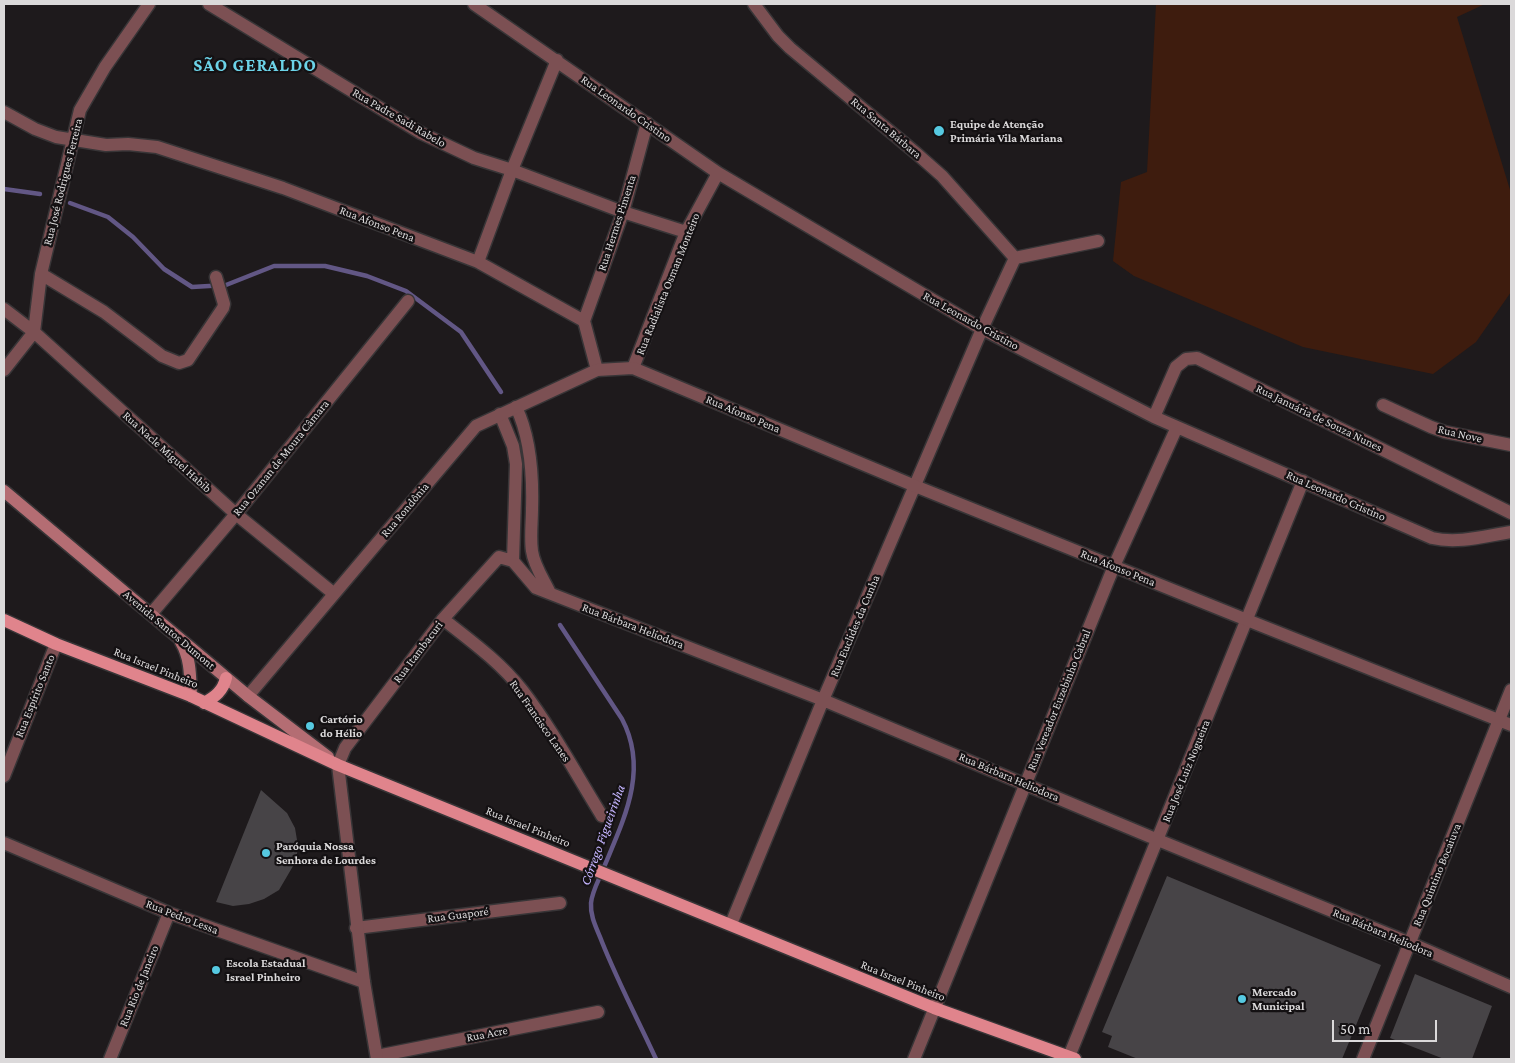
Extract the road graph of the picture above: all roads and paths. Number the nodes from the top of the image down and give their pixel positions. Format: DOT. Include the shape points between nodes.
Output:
graph roads {
  1 [pos="149,4"];
  2 [pos="209,4"];
  3 [pos="474,4"];
  4 [pos="754,4"];
  5 [pos="556,60"];
  6 [pos="4,112"];
  7 [pos="647,123"];
  8 [pos="73,140"];
  9 [pos="512,170"];
  10 [pos="718,173"];
  11 [pos="623,212"];
  12 [pos="686,232"];
  13 [pos="1098,241"];
  14 [pos="1015,258"];
  15 [pos="478,262"];
  16 [pos="41,274"];
  17 [pos="216,277"];
  18 [pos="408,301"];
  19 [pos="4,309"];
  20 [pos="584,321"];
  21 [pos="982,329"];
  22 [pos="34,332"];
  23 [pos="633,368"];
  24 [pos="4,370"];
  25 [pos="597,370"];
  26 [pos="1383,405"];
  27 [pos="516,407"];
  28 [pos="500,414"];
  29 [pos="1154,417"];
  30 [pos="1177,427"];
  31 [pos="1511,445"];
  32 [pos="1303,481"];
  33 [pos="915,486"];
  34 [pos="4,491"];
  35 [pos="1511,513"];
  36 [pos="236,514"];
  37 [pos="1511,532"];
  38 [pos="513,562"];
  39 [pos="1114,566"];
  40 [pos="333,593"];
  41 [pos="550,593"];
  42 [pos="151,614"];
  43 [pos="443,619"];
  44 [pos="4,620"];
  45 [pos="1247,620"];
  46 [pos="178,637"];
  47 [pos="56,644"];
  48 [pos="213,667"];
  49 [pos="190,678"];
  50 [pos="226,678"];
  51 [pos="1511,690"];
  52 [pos="191,696"];
  53 [pos="248,696"];
  54 [pos="823,700"];
  55 [pos="204,703"];
  56 [pos="1505,722"];
  57 [pos="338,764"];
  58 [pos="4,776"];
  59 [pos="1024,783"];
  60 [pos="602,816"];
  61 [pos="1158,840"];
  62 [pos="4,843"];
  63 [pos="560,903"];
  64 [pos="169,913"];
  65 [pos="731,924"];
  66 [pos="356,928"];
  67 [pos="1410,943"];
  68 [pos="364,982"];
  69 [pos="1511,987"];
  70 [pos="934,1008"];
  71 [pos="598,1012"];
  72 [pos="377,1058"];
  73 [pos="1071,1058"];
  74 [pos="110,1059"];
  75 [pos="914,1059"];
  76 [pos="1362,1059"];
  1 -- 8 [label="street, Rua José Rodrigues Ferreira" via="105,67 80,110"];
  2 -- 9 [label="street, Rua Padre Sadi Rabelo" via="421,133 474,158"];
  3 -- 5 [label="street, Rua Leonardo Cristino"];
  4 -- 14 [label="street, Rua Santa Bárbara" via="790,48 942,176"];
  5 -- 7 [label="street, Rua Leonardo Cristino"];
  5 -- 9 [label="street"];
  6 -- 8 [label="street, Rua Afonso Pena" via="35,129"];
  7 -- 10 [label="street, Rua Leonardo Cristino"];
  7 -- 11 [label="street, Rua Hermes Pimenta"];
  8 -- 15 [label="street, Rua Afonso Pena" via="157,147 283,188"];
  8 -- 16 [label="street, Rua José Rodrigues Ferreira"];
  9 -- 11 [label="street, Rua Padre Sadi Rabelo"];
  9 -- 15 [label="street"];
  10 -- 12 [label="street, Rua Radialista Osman Monteiro"];
  10 -- 21 [label="street, Rua Leonardo Cristino"];
  11 -- 12 [label="street, Rua Padre Sadi Rabelo"];
  11 -- 20 [label="street, Rua Hermes Pimenta"];
  12 -- 23 [label="street, Rua Radialista Osman Monteiro"];
  13 -- 14 [label="street"];
  14 -- 21 [label="street"];
  15 -- 20 [label="street, Rua Afonso Pena"];
  16 -- 17 [label="street" via="104,312 162,356 179,363 188,360 222,312 224,304"];
  16 -- 22 [label="street, Rua José Rodrigues Ferreira"];
  18 -- 36 [label="street, Rua Ozanan de Moura Câmara"];
  19 -- 22 [label="street, Rua Nacle Miguel Habib"];
  20 -- 25 [label="street"];
  21 -- 29 [label="street, Rua Leonardo Cristino"];
  21 -- 33 [label="street, Rua Euclides da Cunha"];
  22 -- 24 [label="street"];
  22 -- 36 [label="street, Rua Nacle Miguel Habib"];
  23 -- 25 [label="street, Rua Afonso Pena"];
  23 -- 33 [label="street, Rua Afonso Pena"];
  25 -- 27 [label="street, Rua Rondônia"];
  26 -- 31 [label="street, Rua Nove" via="1446,432"];
  27 -- 28 [label="street, Rua Rondônia"];
  27 -- 41 [label="street" via="529,450 532,552"];
  28 -- 38 [label="street" via="516,464"];
  28 -- 40 [label="street, Rua Rondônia" via="470,432"];
  29 -- 30 [label="street, Rua Leonardo Cristino"];
  29 -- 35 [label="street, Rua Januária de Souza Nunes" via="1176,367 1186,359 1197,358"];
  30 -- 32 [label="street, Rua Leonardo Cristino"];
  30 -- 39 [label="street, Rua Vereador Euzebinho Cabral"];
  32 -- 37 [label="street, Rua Leonardo Cristino" via="1438,539 1456,540"];
  32 -- 45 [label="street, Rua José Luiz Nogueira"];
  33 -- 39 [label="street, Rua Afonso Pena"];
  33 -- 54 [label="street, Rua Euclides da Cunha"];
  34 -- 42 [label="main road, Avenida Santos Dumont"];
  36 -- 40 [label="street, Rua Nacle Miguel Habib"];
  36 -- 42 [label="street, Rua Ozanan de Moura Câmara"];
  38 -- 41 [label="street, Rua Bárbara Heliodora" via="536,588"];
  38 -- 43 [label="street, Rua Itambacuri" via="499,557"];
  39 -- 45 [label="street, Rua Afonso Pena"];
  39 -- 59 [label="street, Rua Vereador Euzebinho Cabral"];
  40 -- 53 [label="street, Rua Rondônia"];
  41 -- 54 [label="street, Rua Bárbara Heliodora"];
  42 -- 46 [label="main road, Avenida Santos Dumont"];
  43 -- 57 [label="street, Rua Itambacuri" via="346,748"];
  43 -- 60 [label="street, Rua Francisco Lanes" via="485,653 521,690 550,730"];
  44 -- 47 [label="main road, Rua Israel Pinheiro"];
  45 -- 56 [label="street, Rua Afonso Pena"];
  45 -- 61 [label="street, Rua José Luiz Nogueira"];
  46 -- 48 [label="main road, Avenida Santos Dumont"];
  46 -- 49 [label="main road" via="188,657"];
  47 -- 52 [label="main road, Rua Israel Pinheiro"];
  47 -- 58 [label="street, Rua Espírito Santo"];
  48 -- 49 [label="main road"];
  48 -- 50 [label="main road, Avenida Santos Dumont"];
  49 -- 52 [label="main road"];
  50 -- 53 [label="main road, Avenida Santos Dumont"];
  50 -- 55 [label="main road" via="219,693"];
  51 -- 56 [label="street, Rua Quintino Bocaiuva"];
  52 -- 55 [label="main road, Rua Israel Pinheiro"];
  53 -- 57 [label="main road, Avenida Santos Dumont"];
  54 -- 59 [label="street, Rua Bárbara Heliodora"];
  54 -- 65 [label="street, Rua Euclides da Cunha"];
  55 -- 57 [label="main road, Rua Israel Pinheiro"];
  56 -- 67 [label="street, Rua Quintino Bocaiuva"];
  57 -- 65 [label="main road, Rua Israel Pinheiro"];
  57 -- 66 [label="street"];
  59 -- 61 [label="street, Rua Bárbara Heliodora"];
  59 -- 70 [label="street, Rua Vereador Euzebinho Cabral"];
  61 -- 67 [label="street, Rua Bárbara Heliodora"];
  61 -- 73 [label="street, Rua José Luiz Nogueira"];
  62 -- 64 [label="street, Rua Pedro Lessa"];
  63 -- 66 [label="street, Rua Guaporé"];
  64 -- 68 [label="street, Rua Pedro Lessa"];
  64 -- 74 [label="street, Rua Rio de Janeiro"];
  65 -- 70 [label="main road, Rua Israel Pinheiro"];
  66 -- 68 [label="street"];
  67 -- 69 [label="street, Rua Bárbara Heliodora"];
  67 -- 76 [label="street, Rua Quintino Bocaiuva"];
  68 -- 72 [label="street"];
  70 -- 73 [label="main road, Rua Israel Pinheiro"];
  70 -- 75 [label="street, Rua Vereador Euzebinho Cabral"];
  71 -- 72 [label="street, Rua Acre"];
}
